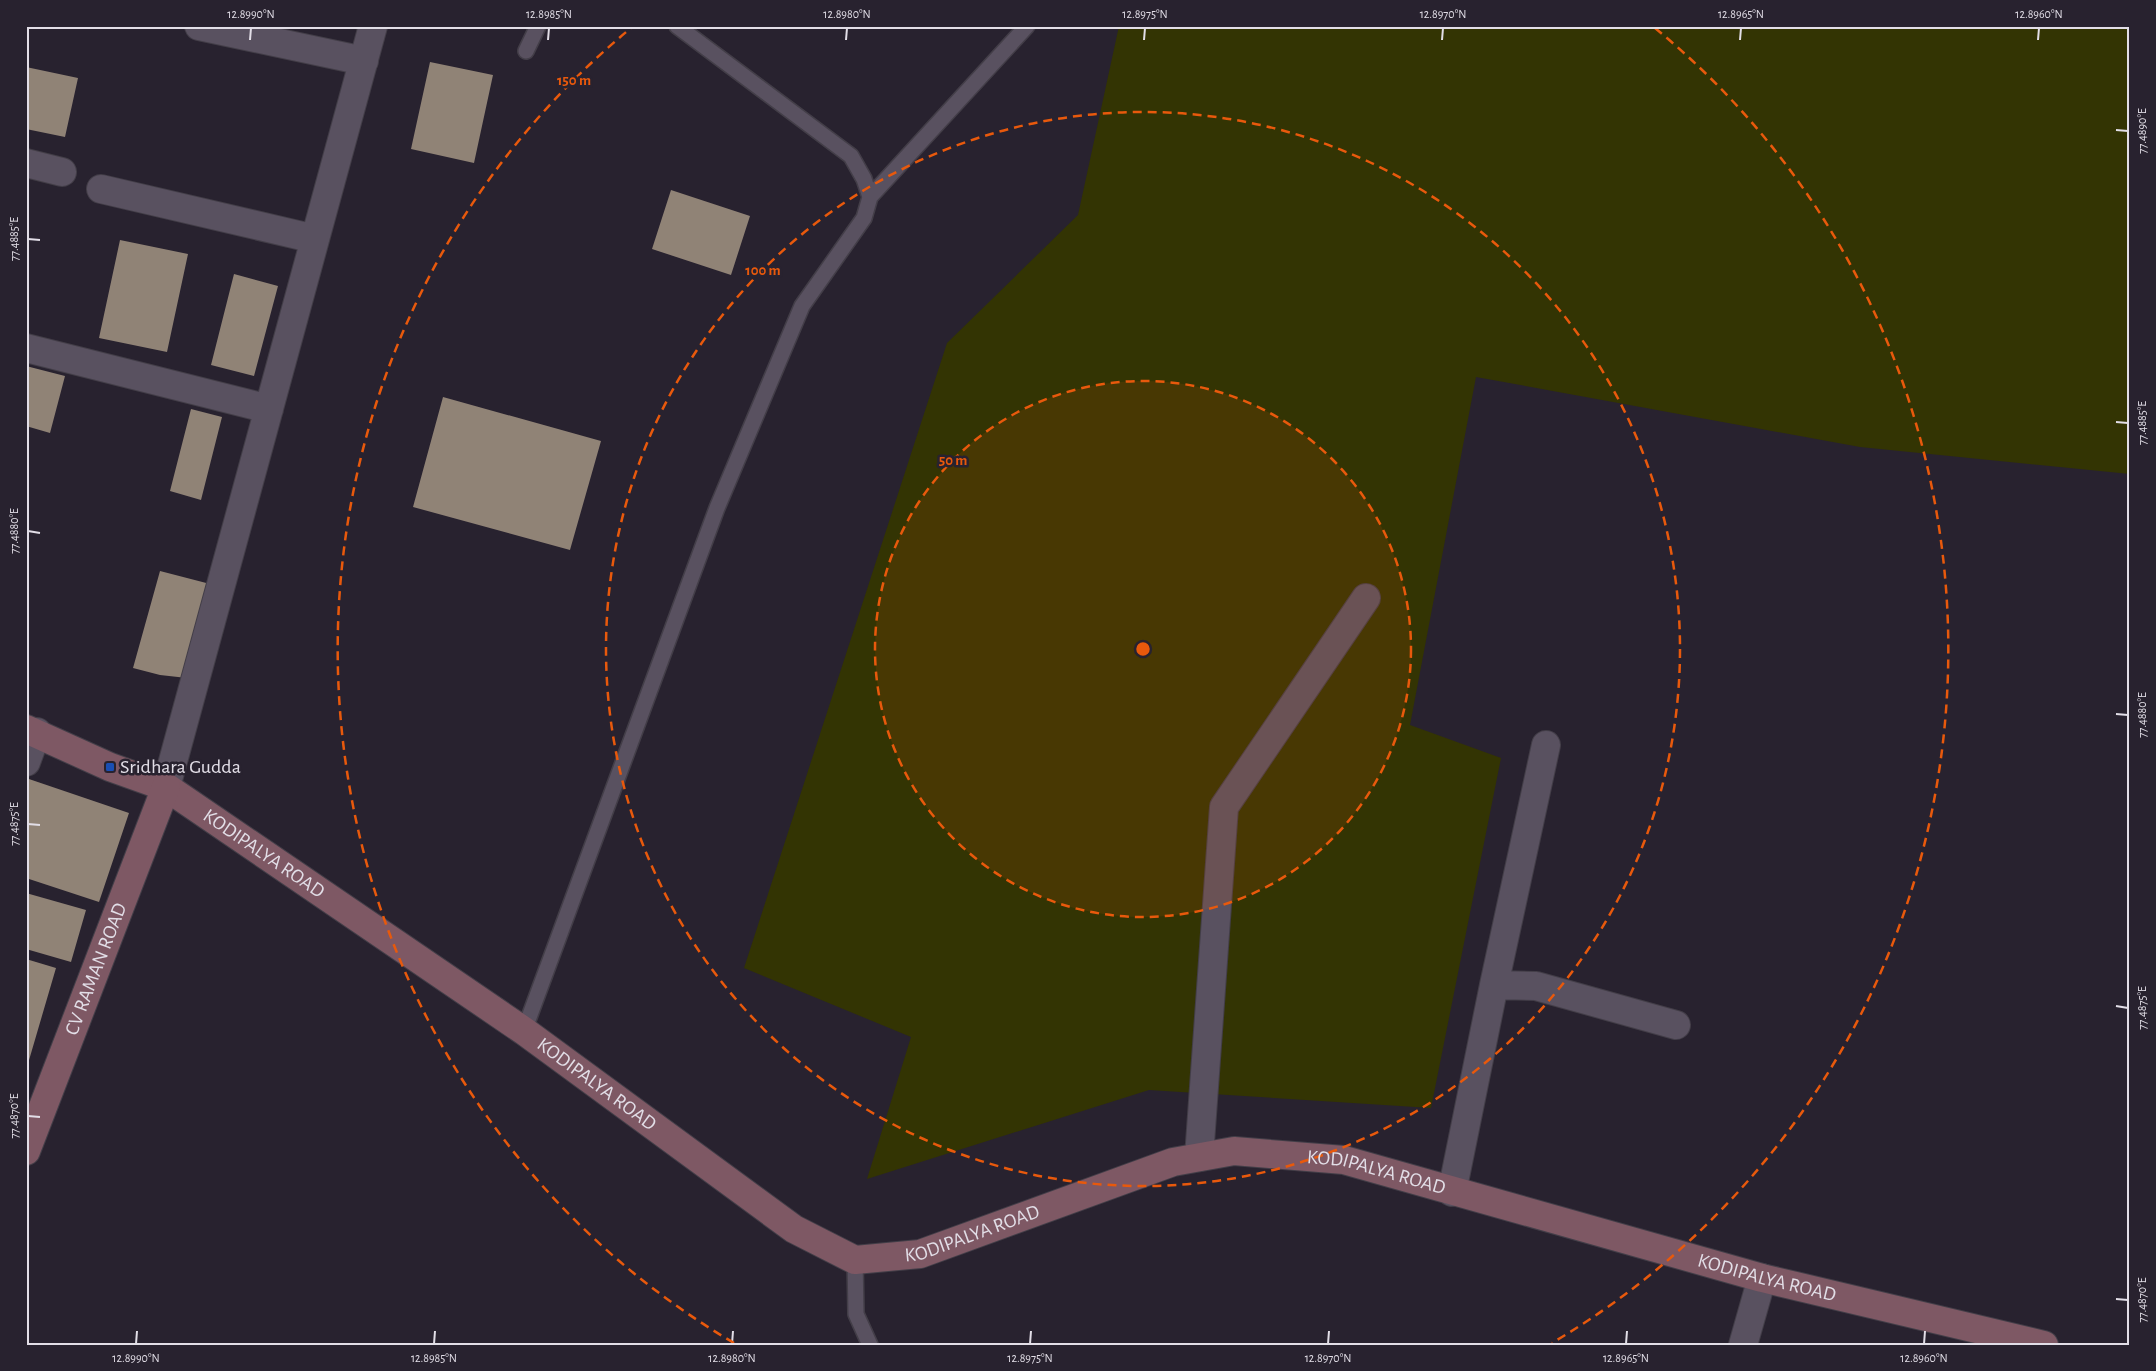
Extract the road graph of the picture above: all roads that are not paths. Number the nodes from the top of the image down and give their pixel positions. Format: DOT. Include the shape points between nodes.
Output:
graph roads {
  1 [pos="199,26"];
  2 [pos="373,26"];
  3 [pos="538,26"];
  4 [pos="677,26"];
  5 [pos="1027,26"];
  6 [pos="526,51"];
  7 [pos="364,61"];
  8 [pos="26,163"];
  9 [pos="62,172"];
  10 [pos="101,190"];
  11 [pos="870,197"];
  12 [pos="315,239"];
  13 [pos="26,348"];
  14 [pos="269,409"];
  15 [pos="1366,598"];
  16 [pos="31,731"];
  17 [pos="1546,745"];
  18 [pos="26,762"];
  19 [pos="166,787"];
  20 [pos="1494,985"];
  21 [pos="1676,1025"];
  22 [pos="524,1031"];
  23 [pos="26,1151"];
  24 [pos="1199,1157"];
  25 [pos="1452,1192"];
  26 [pos="855,1260"];
  27 [pos="1762,1278"];
  28 [pos="870,1345"];
  29 [pos="1743,1345"];
  30 [pos="2044,1345"];
  1 -- 7 [label="street"];
  2 -- 7 [label="street"];
  3 -- 6 [label="lane"];
  4 -- 11 [label="lane" via="851,156"];
  5 -- 11 [label="lane"];
  7 -- 12 [label="street"];
  8 -- 9 [label="street"];
  10 -- 12 [label="street"];
  11 -- 22 [label="lane" via="864,218 802,306 716,508"];
  12 -- 14 [label="street"];
  13 -- 14 [label="street"];
  14 -- 19 [label="street"];
  15 -- 24 [label="street" via="1224,807"];
  16 -- 18 [label="street"];
  16 -- 19 [label="main road, KODIPALYA ROAD" via="110,767"];
  17 -- 20 [label="street"];
  19 -- 22 [label="main road, KODIPALYA ROAD"];
  19 -- 23 [label="main road, CV RAMAN ROAD"];
  20 -- 21 [label="street" via="1536,986"];
  20 -- 25 [label="street"];
  22 -- 26 [label="main road, KODIPALYA ROAD" via="794,1229"];
  24 -- 25 [label="main road, KODIPALYA ROAD" via="1234,1151 1344,1160"];
  24 -- 26 [label="main road, KODIPALYA ROAD" via="1173,1162 920,1254"];
  25 -- 27 [label="main road, KODIPALYA ROAD"];
  26 -- 28 [label="lane" via="856,1314"];
  27 -- 29 [label="street"];
  27 -- 30 [label="main road, KODIPALYA ROAD"];
}
